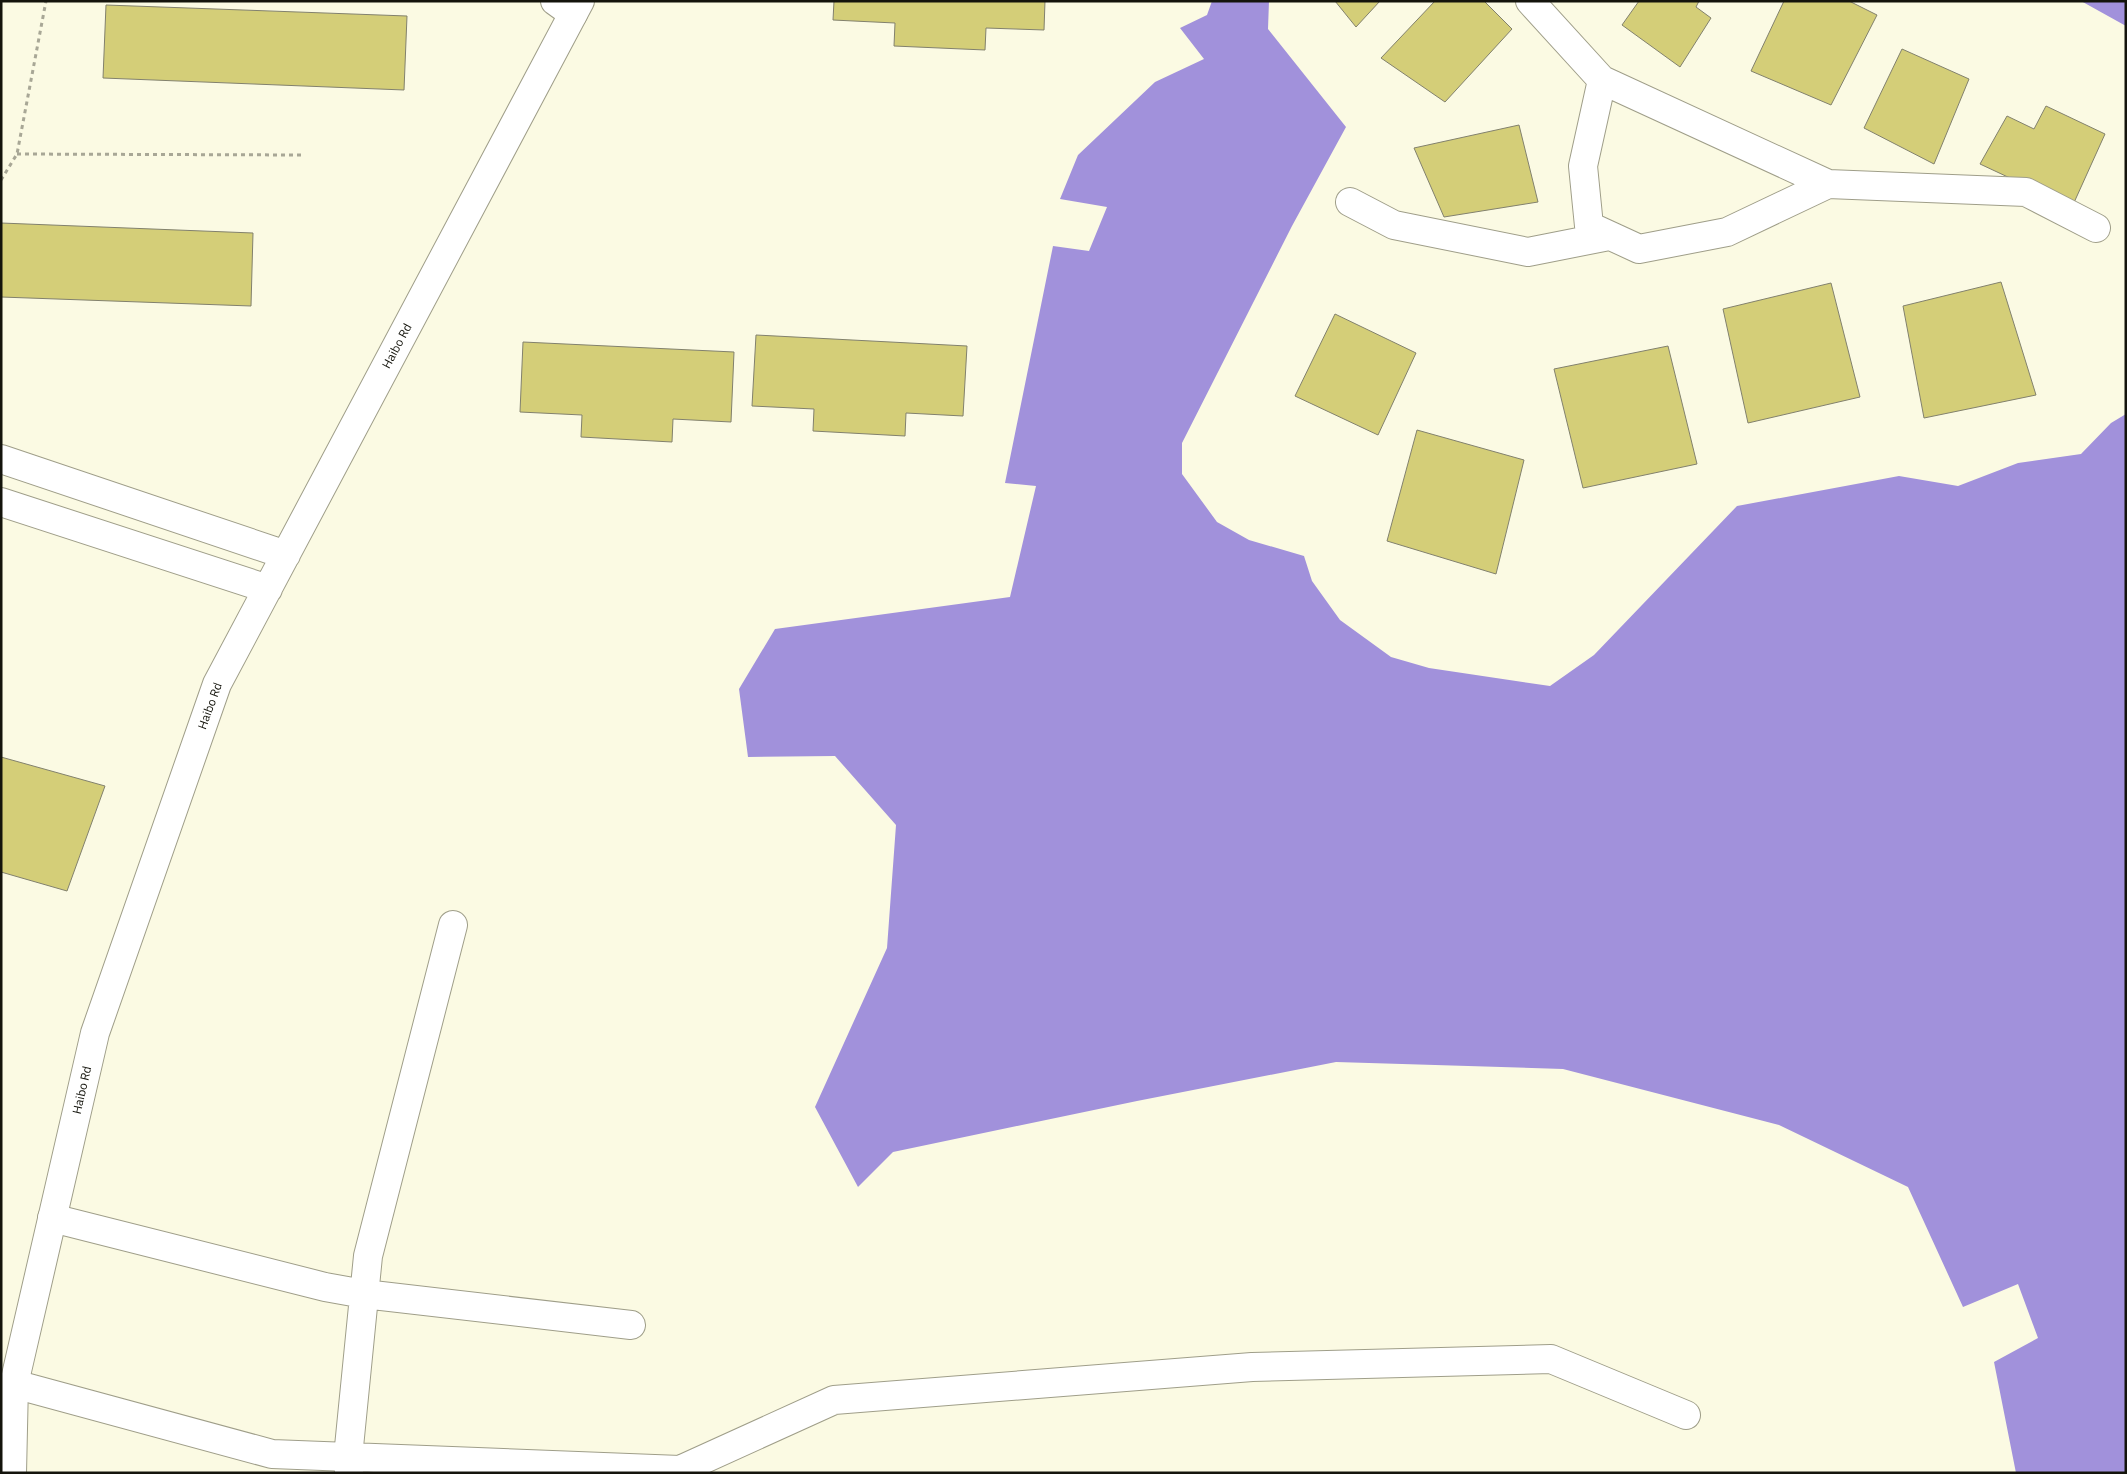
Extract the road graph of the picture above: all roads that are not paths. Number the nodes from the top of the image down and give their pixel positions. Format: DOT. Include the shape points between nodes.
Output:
graph roads {
  1 [pos="1530,1"];
  2 [pos="569,6"];
  3 [pos="1602,80"];
  4 [pos="1828,184"];
  5 [pos="1350,202"];
  6 [pos="2096,228"];
  7 [pos="1609,236"];
  8 [pos="1,459"];
  9 [pos="1,502"];
  10 [pos="286,555"];
  11 [pos="268,589"];
  12 [pos="453,925"];
  13 [pos="52,1218"];
  14 [pos="364,1294"];
  15 [pos="631,1325"];
  16 [pos="14,1384"];
  17 [pos="1686,1415"];
  18 [pos="348,1465"];
  19 [pos="12,1473"];
  1 -- 3 [label="street"];
  2 -- 10 [label="street, Haibo Rd"];
  3 -- 4 [label="street"];
  3 -- 7 [label="street" via="1583,166 1589,226"];
  4 -- 6 [label="street" via="2026,192"];
  4 -- 7 [label="street" via="1727,232 1638,249"];
  5 -- 7 [label="street" via="1394,225 1528,252"];
  8 -- 10 [label="street"];
  9 -- 11 [label="street"];
  10 -- 11 [label="street, Haibo Rd"];
  11 -- 13 [label="street, Haibo Rd" via="217,684 95,1032"];
  12 -- 14 [label="street" via="368,1256"];
  13 -- 14 [label="street"];
  13 -- 16 [label="street, Haibo Rd"];
  14 -- 15 [label="street"];
  14 -- 18 [label="street"];
  16 -- 18 [label="street" via="272,1454"];
  16 -- 19 [label="street, Haibo Rd"];
  17 -- 18 [label="street" via="1551,1359 1272,1367 834,1400 680,1470"];
}
